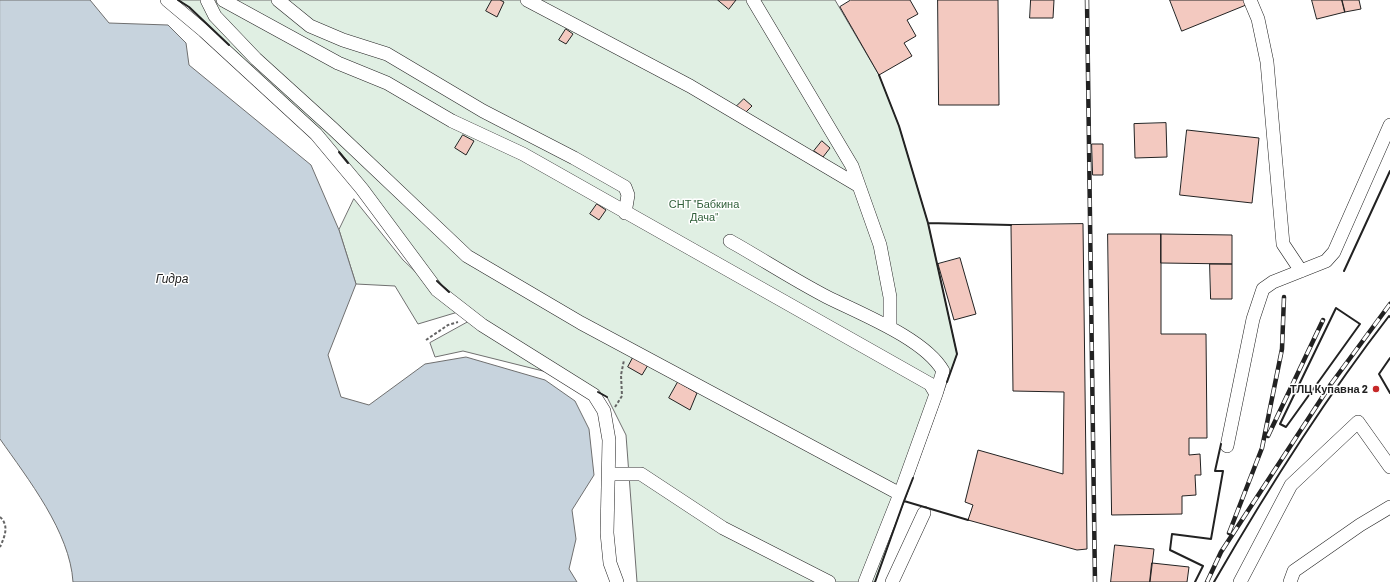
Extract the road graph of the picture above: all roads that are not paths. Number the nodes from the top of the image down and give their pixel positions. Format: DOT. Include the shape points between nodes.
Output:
graph roads {
  1 [pos="167,0"];
  2 [pos="207,0"];
  3 [pos="223,0"];
  4 [pos="278,0"];
  5 [pos="527,0"];
  6 [pos="753,0"];
  7 [pos="1250,0"];
  8 [pos="1390,125"];
  9 [pos="859,186"];
  10 [pos="625,213"];
  11 [pos="730,241"];
  12 [pos="1301,271"];
  13 [pos="890,327"];
  14 [pos="936,394"];
  15 [pos="1227,446"];
  16 [pos="1390,467"];
  17 [pos="609,474"];
  18 [pos="900,494"];
  19 [pos="1390,508"];
  20 [pos="924,513"];
  21 [pos="616,582"];
  22 [pos="829,582"];
  23 [pos="865,582"];
  24 [pos="892,582"];
  25 [pos="1240,582"];
  26 [pos="1290,582"];
  1 -- 17 [label="street" via="204,30 316,134 362,189 436,290 472,318 594,395 604,411 609,440"];
  2 -- 18 [label="street" via="215,16 256,59 467,256 626,347"];
  3 -- 10 [label="street" via="338,64 387,83 452,122 523,154"];
  4 -- 10 [label="street" via="310,26 387,54 483,111 625,187 628,195"];
  5 -- 9 [label="street" via="690,86"];
  6 -- 9 [label="street" via="852,166"];
  7 -- 12 [label="street" via="1258,19 1267,62 1283,244"];
  8 -- 12 [label="street" via="1334,252 1326,261"];
  9 -- 13 [label="street" via="880,245 890,297"];
  10 -- 14 [label="street" via="930,384"];
  11 -- 13 [label="street" via="826,296"];
  12 -- 15 [label="street" via="1273,282 1263,289 1253,319"];
  13 -- 14 [label="street" via="937,360 943,371"];
  14 -- 18 [label="street"];
  16 -- 25 [label="street" via="1358,422 1291,485"];
  17 -- 21 [label="street" via="606,533 610,563"];
  17 -- 22 [label="street" via="641,474 724,528"];
  18 -- 23 [label="street"];
  19 -- 26 [label="street" via="1360,525 1294,571"];
  20 -- 24 [label="street"];
}
